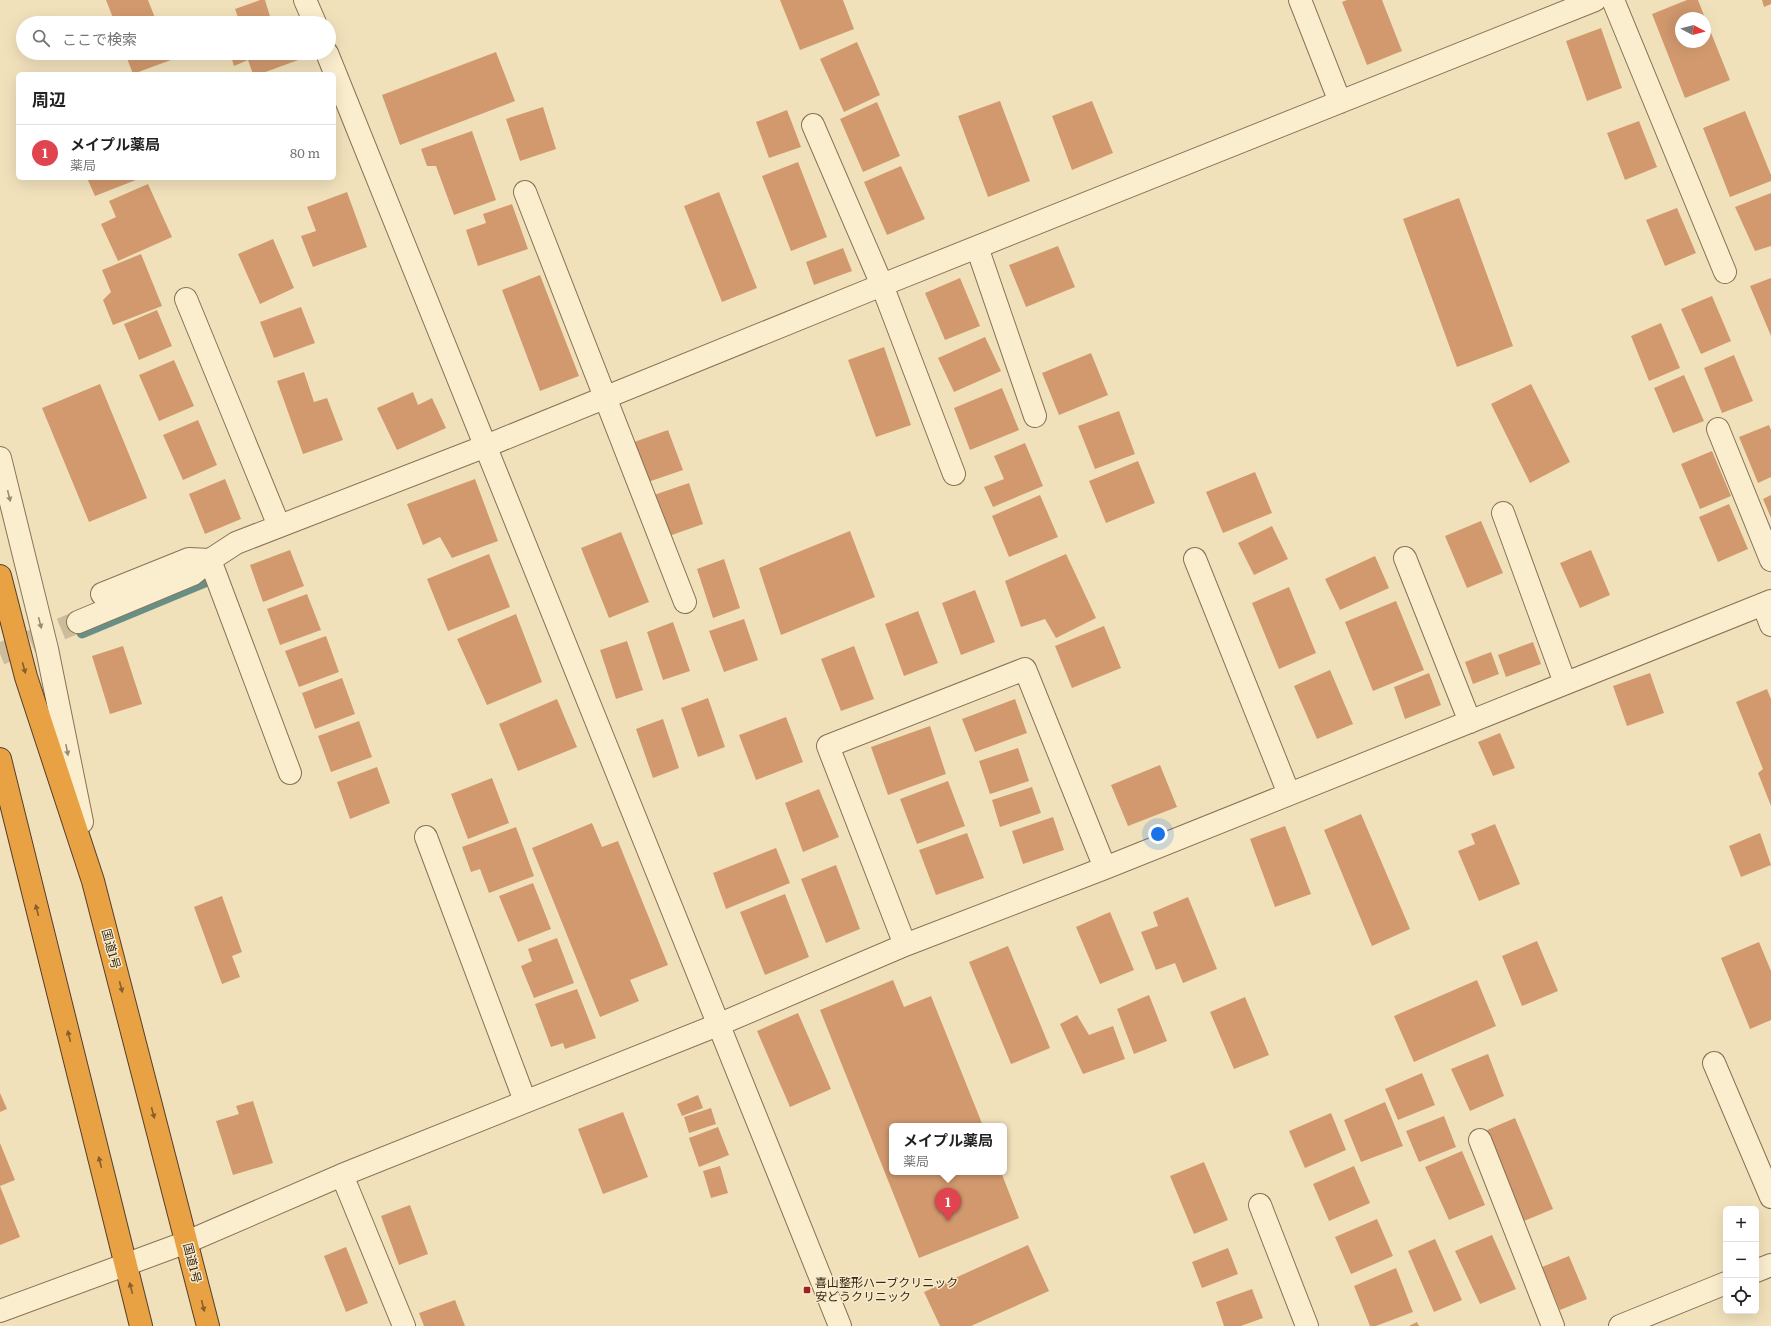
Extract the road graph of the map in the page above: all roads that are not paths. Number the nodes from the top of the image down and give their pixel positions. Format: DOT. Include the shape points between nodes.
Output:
graph roads {
  1 [pos="306,0"];
  2 [pos="1300,0"];
  3 [pos="1595,0"];
  4 [pos="1613,0"];
  5 [pos="312,16"];
  6 [pos="330,60"];
  7 [pos="335,72"];
  8 [pos="336,75"];
  9 [pos="1340,102"];
  10 [pos="813,125"];
  11 [pos="525,192"];
  12 [pos="977,247"];
  13 [pos="1725,272"];
  14 [pos="882,285"];
  15 [pos="186,299"];
  16 [pos="605,398"];
  17 [pos="1036,416"];
  18 [pos="1718,429"];
  19 [pos="486,446"];
  20 [pos="0,458"];
  21 [pos="954,474"];
  22 [pos="1503,513"];
  23 [pos="279,526"];
  24 [pos="1405,558"];
  25 [pos="1195,559"];
  26 [pos="210,560"];
  27 [pos="1771,560"];
  28 [pos="0,576"];
  29 [pos="102,594"];
  30 [pos="685,602"];
  31 [pos="1767,603"];
  32 [pos="78,622"];
  33 [pos="1771,625"];
  34 [pos="1565,683"];
  35 [pos="1470,722"];
  36 [pos="0,759"];
  37 [pos="290,773"];
  38 [pos="1289,794"];
  39 [pos="426,837"];
  40 [pos="1105,868"];
  41 [pos="94,881"];
  42 [pos="905,945"];
  43 [pos="720,1024"];
  44 [pos="1714,1063"];
  45 [pos="525,1101"];
  46 [pos="1480,1140"];
  47 [pos="342,1175"];
  48 [pos="1771,1197"];
  49 [pos="1260,1205"];
  50 [pos="187,1242"];
  51 [pos="125,1264"];
  52 [pos="1771,1265"];
  53 [pos="1759,1270"];
  54 [pos="1723,1284"];
  55 [pos="0,1311"];
  56 [pos="141,1326"];
  57 [pos="208,1326"];
  58 [pos="404,1326"];
  59 [pos="840,1326"];
  60 [pos="1307,1326"];
  61 [pos="1553,1326"];
  62 [pos="1620,1326"];
  1 -- 5 [label="street"];
  2 -- 9 [label="street"];
  3 -- 9 [label="street"];
  4 -- 13 [label="street"];
  6 -- 7 [label="street"];
  8 -- 19 [label="street"];
  9 -- 12 [label="street"];
  10 -- 14 [label="street"];
  11 -- 16 [label="street"];
  12 -- 14 [label="street"];
  12 -- 17 [label="street"];
  14 -- 16 [label="street"];
  14 -- 21 [label="street"];
  15 -- 23 [label="street"];
  16 -- 19 [label="street"];
  16 -- 30 [label="street"];
  18 -- 27 [label="street"];
  19 -- 23 [label="street"];
  19 -- 43 [label="street"];
  20 -- 41 [label="street, one-way" via="47,649"];
  22 -- 34 [label="street"];
  23 -- 26 [label="street" via="236,543"];
  24 -- 35 [label="street"];
  25 -- 38 [label="street"];
  26 -- 29 [label="street" via="189,559"];
  26 -- 32 [label="street" via="193,574"];
  26 -- 37 [label="street"];
  28 -- 41 [label="highway, 国道1号, one-way" via="26,678"];
  31 -- 33 [label="street"];
  31 -- 34 [label="street"];
  34 -- 35 [label="street"];
  35 -- 38 [label="street"];
  51 -- 36 [label="highway, one-way"];
  38 -- 40 [label="street"];
  39 -- 45 [label="street"];
  40 -- 42 [label="street"];
  40 -- 42 [label="street" via="1025,669 828,746"];
  41 -- 50 [label="highway, 国道1号, one-way"];
  42 -- 43 [label="street"];
  43 -- 45 [label="street"];
  43 -- 59 [label="street"];
  44 -- 48 [label="street"];
  45 -- 47 [label="street"];
  46 -- 61 [label="street"];
  47 -- 50 [label="street"];
  47 -- 58 [label="street"];
  49 -- 60 [label="street"];
  50 -- 51 [label="street"];
  50 -- 57 [label="highway, 国道1号, one-way"];
  51 -- 55 [label="street"];
  56 -- 51 [label="highway, one-way"];
  52 -- 53 [label="street"];
  54 -- 62 [label="street"];
}
